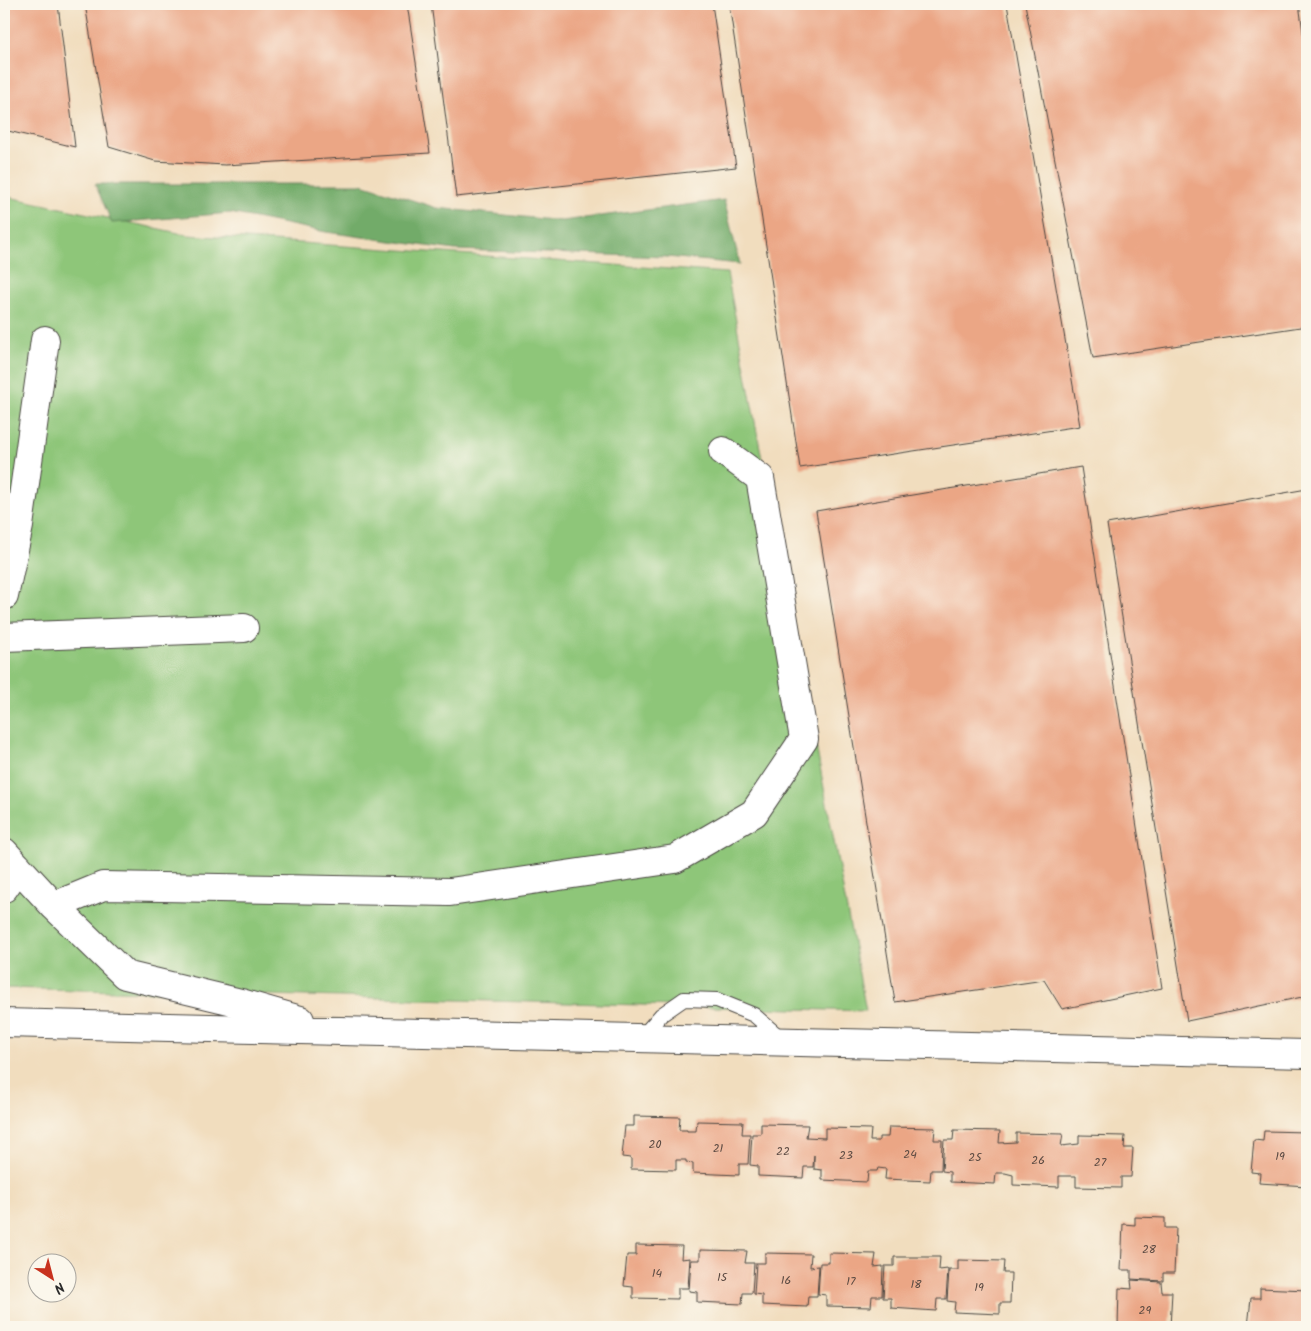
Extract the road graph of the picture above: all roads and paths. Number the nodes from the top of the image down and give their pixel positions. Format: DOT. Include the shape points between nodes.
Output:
graph roads {
  1 [pos="45,340"];
  2 [pos="723,452"];
  3 [pos="4,596"];
  4 [pos="244,628"];
  5 [pos="4,637"];
  6 [pos="8,869"];
  7 [pos="54,906"];
  8 [pos="4,1023"];
  9 [pos="337,1031"];
  10 [pos="640,1038"];
  11 [pos="786,1042"];
  12 [pos="1307,1054"];
  1 -- 3 [label="street" via="19,526"];
  2 -- 7 [label="street" via="760,478 804,739 754,813 675,859 450,892 104,886"];
  4 -- 5 [label="street"];
  6 -- 7 [label="street"];
  7 -- 9 [label="street" via="125,975 241,1003"];
  8 -- 9 [label="street"];
  9 -- 10 [label="street"];
  10 -- 11 [label="street"];
  10 -- 11 [label="lane" via="661,1015 684,999 717,1000 754,1015"];
  11 -- 12 [label="street"];
}
